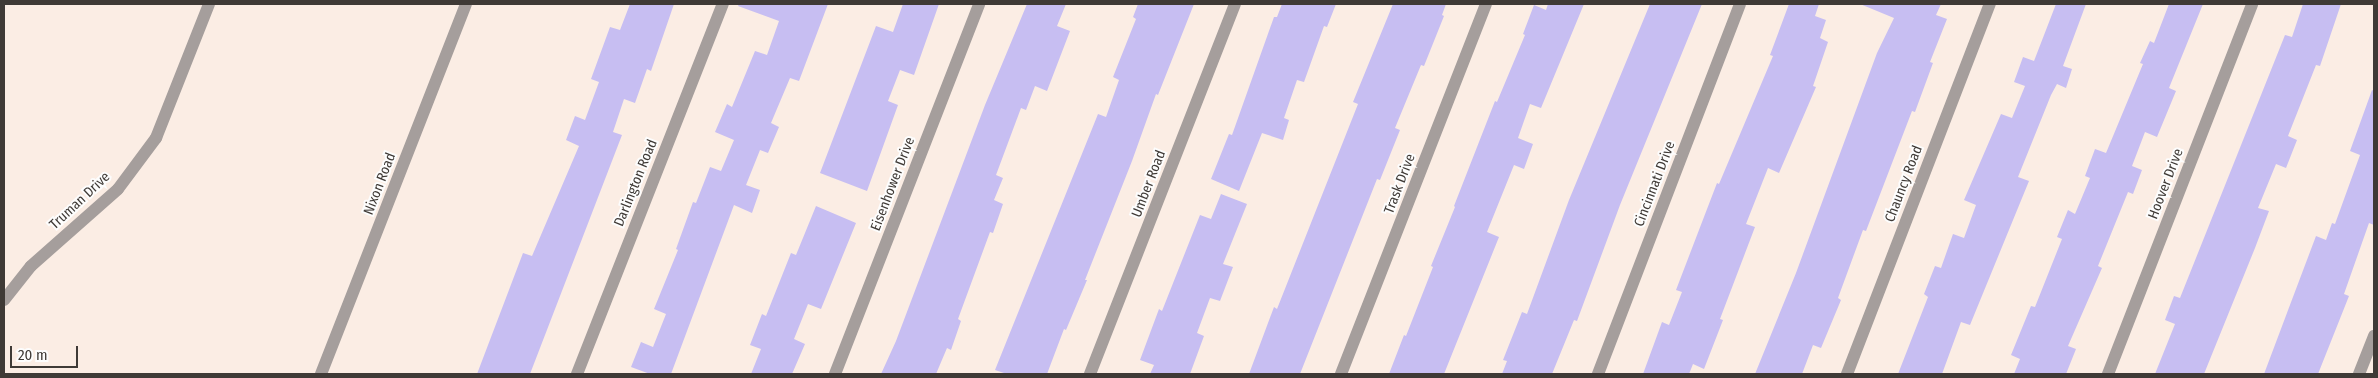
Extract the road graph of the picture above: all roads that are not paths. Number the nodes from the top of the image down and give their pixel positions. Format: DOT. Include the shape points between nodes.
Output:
graph roads {
  1 [pos="210,4"];
  2 [pos="466,4"];
  3 [pos="723,4"];
  4 [pos="979,4"];
  5 [pos="1235,4"];
  6 [pos="1486,4"];
  7 [pos="1740,4"];
  8 [pos="1990,4"];
  9 [pos="2252,4"];
  10 [pos="4,300"];
  11 [pos="2374,336"];
  12 [pos="321,374"];
  13 [pos="577,374"];
  14 [pos="835,374"];
  15 [pos="1090,374"];
  16 [pos="1341,374"];
  17 [pos="1598,374"];
  18 [pos="1847,374"];
  19 [pos="2108,374"];
  20 [pos="2359,374"];
  1 -- 10 [label="street, Truman Drive" via="156,138 118,189 30,266"];
  2 -- 12 [label="street, Nixon Road"];
  3 -- 13 [label="street, Darlington Road"];
  4 -- 14 [label="street, Eisenhower Drive"];
  5 -- 15 [label="street, Umber Road"];
  6 -- 16 [label="street, Trask Drive"];
  7 -- 17 [label="street, Cincinnati Drive"];
  8 -- 18 [label="street, Chauncy Road"];
  9 -- 19 [label="street, Hoover Drive"];
  11 -- 20 [label="street"];
}
